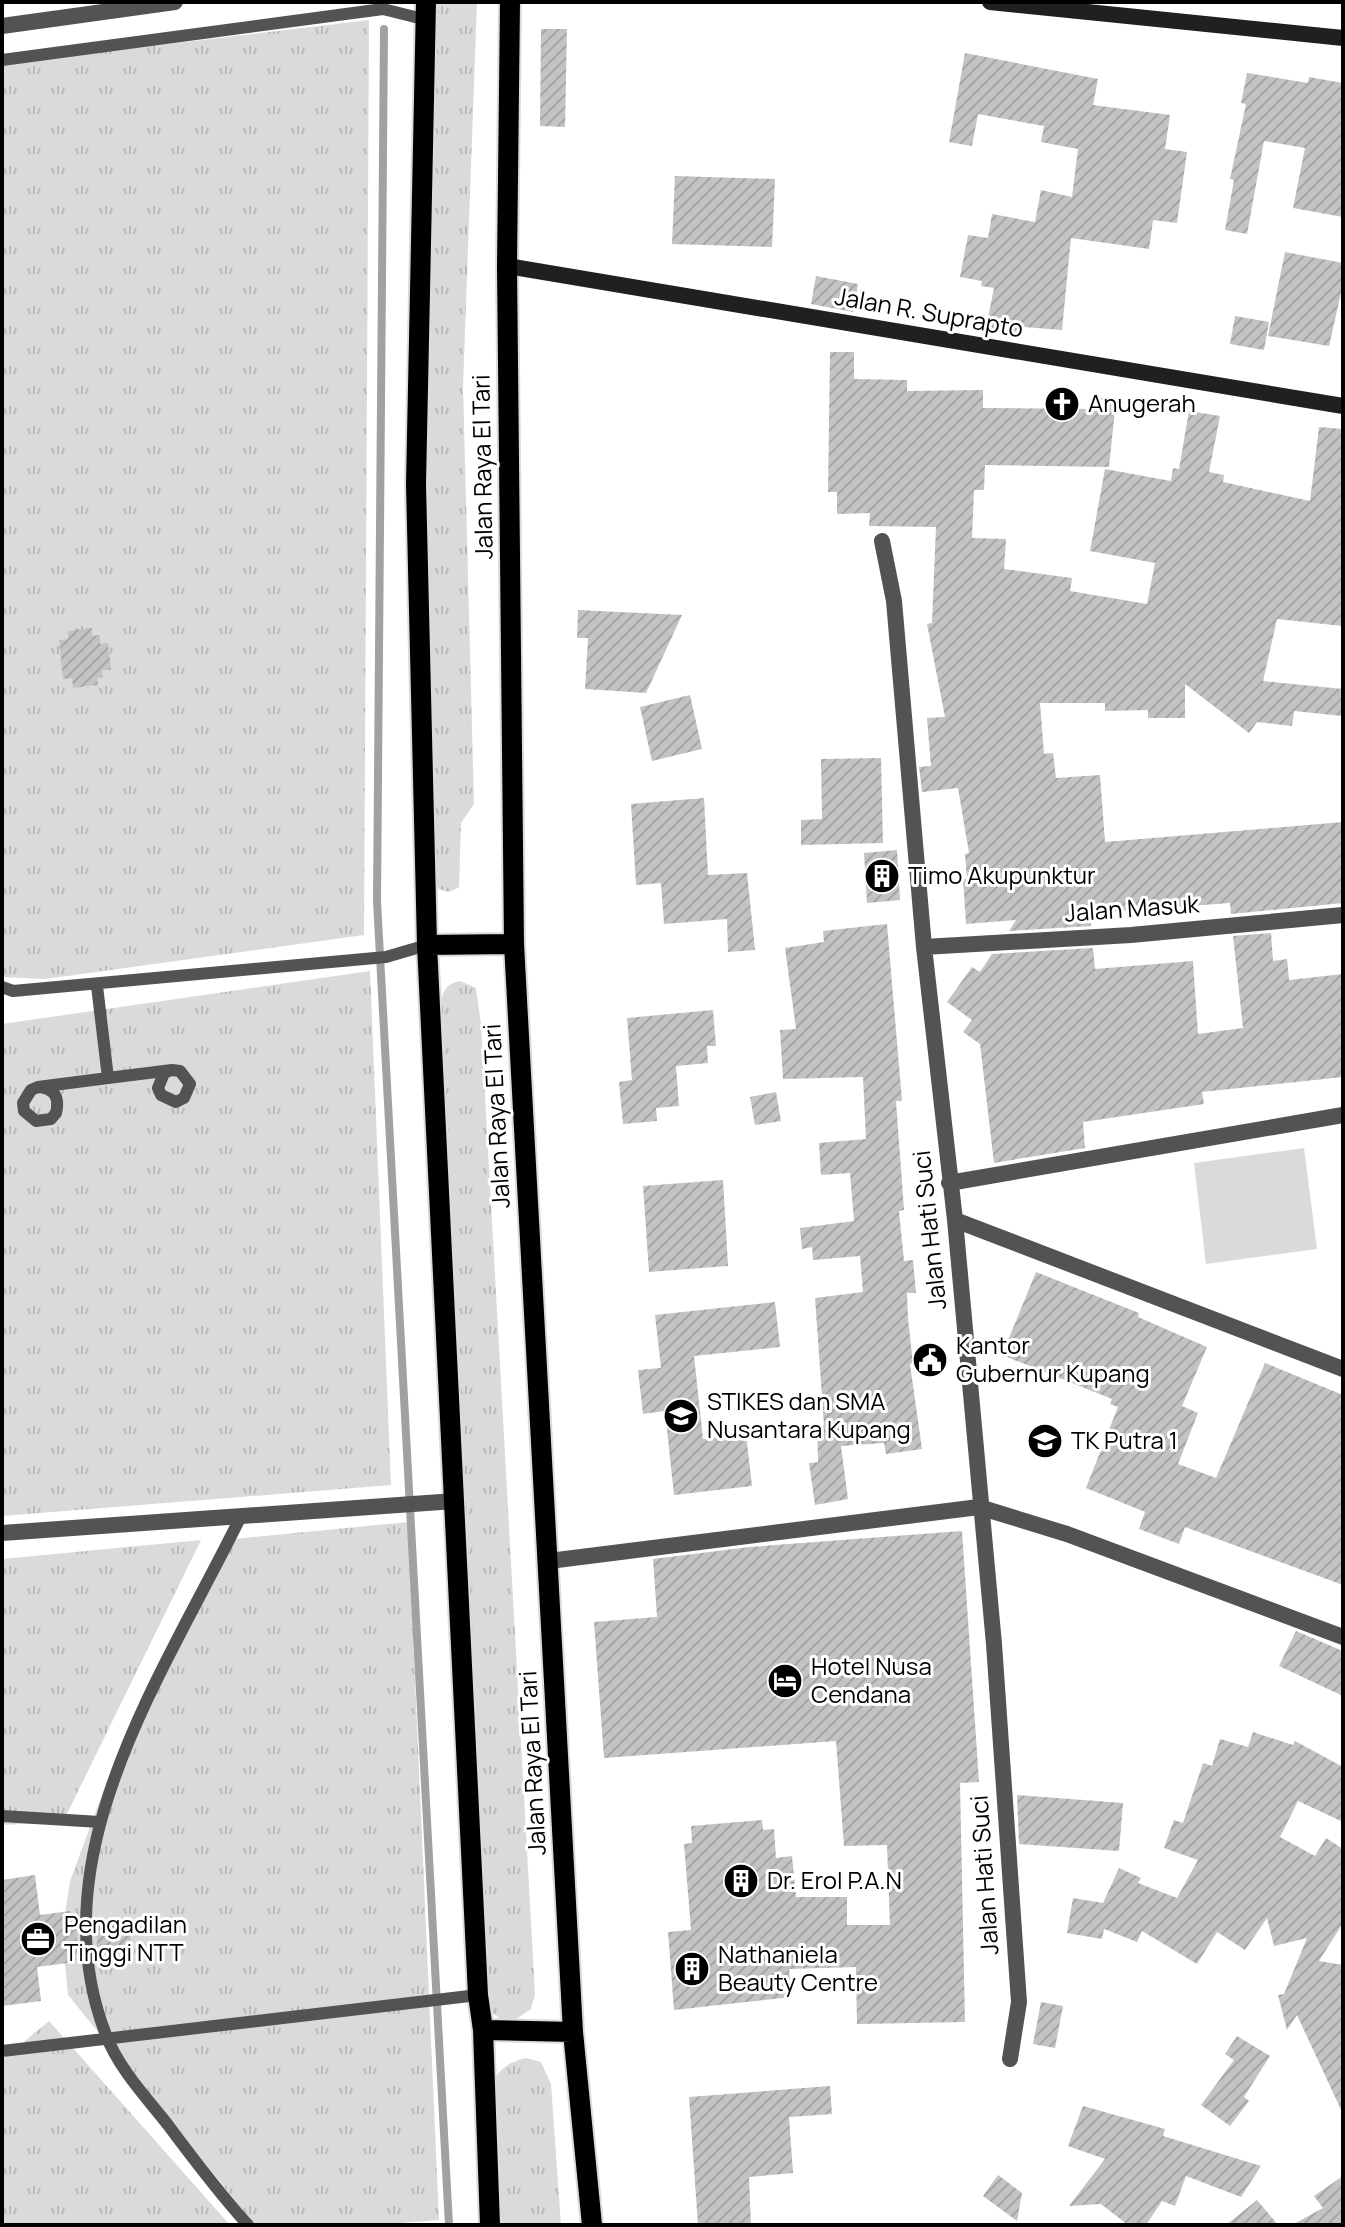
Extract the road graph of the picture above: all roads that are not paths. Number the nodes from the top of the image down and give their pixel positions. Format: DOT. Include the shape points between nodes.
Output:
graph roads {
  1 [pos="175,2"];
  2 [pos="510,2"];
  3 [pos="990,2"];
  4 [pos="426,11"];
  5 [pos="2,26"];
  6 [pos="1343,38"];
  7 [pos="2,60"];
  8 [pos="507,266"];
  9 [pos="1343,406"];
  10 [pos="882,541"];
  11 [pos="1343,915"];
  12 [pos="514,944"];
  13 [pos="427,945"];
  14 [pos="924,947"];
  15 [pos="97,986"];
  16 [pos="2,987"];
  17 [pos="172,1070"];
  18 [pos="108,1078"];
  19 [pos="38,1087"];
  20 [pos="1343,1115"];
  21 [pos="949,1183"];
  22 [pos="955,1220"];
  23 [pos="1343,1369"];
  24 [pos="455,1501"];
  25 [pos="979,1507"];
  26 [pos="241,1516"];
  27 [pos="2,1533"];
  28 [pos="549,1561"];
  29 [pos="1343,1637"];
  30 [pos="2,1816"];
  31 [pos="100,1822"];
  32 [pos="478,1995"];
  33 [pos="483,2030"];
  34 [pos="573,2032"];
  35 [pos="106,2037"];
  36 [pos="2,2051"];
  37 [pos="1010,2059"];
  38 [pos="248,2225"];
  39 [pos="490,2225"];
  40 [pos="592,2225"];
  1 -- 5 [label="street"];
  2 -- 8 [label="main road, Jalan Raya El Tari"];
  3 -- 6 [label="street"];
  4 -- 7 [label="lane" via="383,9"];
  4 -- 13 [label="main road" via="416,484"];
  8 -- 9 [label="street, Jalan R. Suprapto"];
  8 -- 12 [label="main road, Jalan Raya El Tari"];
  10 -- 14 [label="street, Jalan Hati Suci" via="894,601"];
  11 -- 14 [label="street, Jalan Masuk"];
  12 -- 13 [label="main road"];
  12 -- 28 [label="main road, Jalan Raya El Tari"];
  13 -- 15 [label="lane" via="386,957"];
  13 -- 24 [label="main road"];
  14 -- 21 [label="street, Jalan Hati Suci"];
  15 -- 16 [label="lane" via="13,991"];
  15 -- 18 [label="lane"];
  17 -- 18 [label="lane"];
  18 -- 19 [label="lane"];
  20 -- 21 [label="street"];
  21 -- 22 [label="street, Jalan Hati Suci"];
  22 -- 23 [label="street"];
  22 -- 25 [label="street, Jalan Hati Suci"];
  24 -- 26 [label="street"];
  24 -- 32 [label="main road"];
  25 -- 28 [label="street"];
  25 -- 29 [label="street" via="1067,1534"];
  25 -- 37 [label="street, Jalan Hati Suci" via="1019,2002"];
  26 -- 27 [label="street"];
  26 -- 31 [label="lane" via="122,1755"];
  28 -- 34 [label="main road, Jalan Raya El Tari"];
  30 -- 31 [label="lane"];
  31 -- 35 [label="lane" via="87,1922"];
  32 -- 33 [label="main road"];
  32 -- 35 [label="lane"];
  33 -- 34 [label="main road"];
  33 -- 39 [label="main road"];
  34 -- 40 [label="main road, Jalan Raya El Tari"];
  35 -- 36 [label="lane"];
  35 -- 38 [label="lane" via="203,2174"];
}
